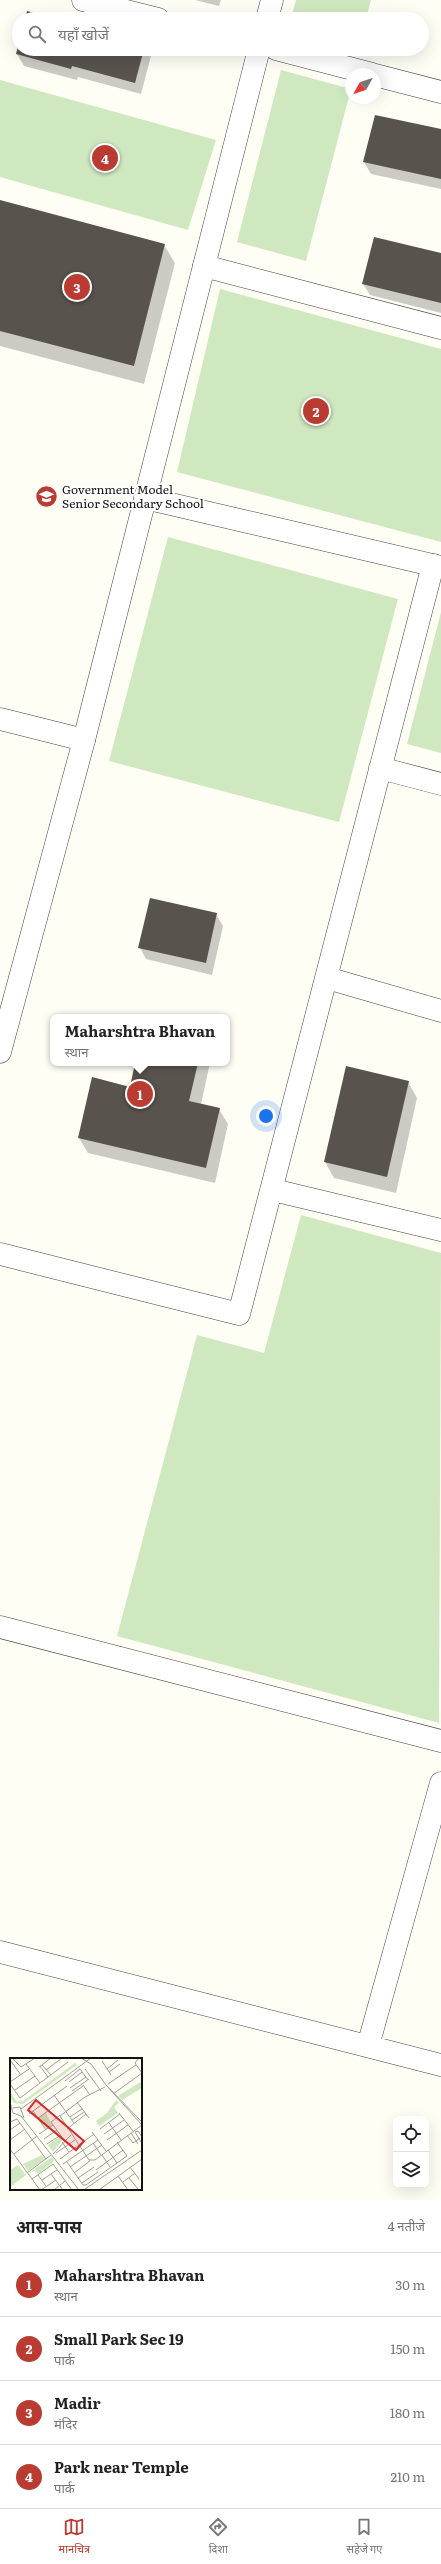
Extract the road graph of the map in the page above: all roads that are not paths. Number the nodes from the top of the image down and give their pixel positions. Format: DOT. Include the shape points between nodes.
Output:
graph roads {
  1 [pos="83,0"];
  2 [pos="272,0"];
  3 [pos="130,12"];
  4 [pos="269,12"];
  5 [pos="257,56"];
  6 [pos="303,56"];
  7 [pos="349,68"];
  8 [pos="381,77"];
  9 [pos="441,92"];
  10 [pos="204,266"];
  11 [pos="441,328"];
  12 [pos="145,498"];
  13 [pos="437,566"];
  14 [pos="0,719"];
  15 [pos="84,740"];
  16 [pos="380,768"];
  17 [pos="441,784"];
  18 [pos="327,978"];
  19 [pos="441,1011"];
  20 [pos="0,1052"];
  21 [pos="273,1190"];
  22 [pos="441,1230"];
  23 [pos="0,1254"];
  24 [pos="0,1627"];
  25 [pos="441,1741"];
  26 [pos="441,1783"];
  27 [pos="0,1952"];
  28 [pos="368,2046"];
  29 [pos="441,2065"];
  1 -- 3 [label="street"];
  2 -- 4 [label="street"];
  5 -- 10 [label="street"];
  6 -- 7 [label="street"];
  8 -- 9 [label="street"];
  10 -- 11 [label="street"];
  10 -- 12 [label="street"];
  12 -- 13 [label="street"];
  12 -- 15 [label="street"];
  13 -- 16 [label="street"];
  14 -- 15 [label="street"];
  15 -- 20 [label="street"];
  16 -- 17 [label="street"];
  16 -- 18 [label="street"];
  18 -- 19 [label="street"];
  18 -- 21 [label="street"];
  21 -- 22 [label="street"];
  21 -- 23 [label="street" via="239,1314"];
  24 -- 25 [label="street"];
  26 -- 28 [label="street"];
  27 -- 28 [label="street"];
  28 -- 29 [label="street"];
}
